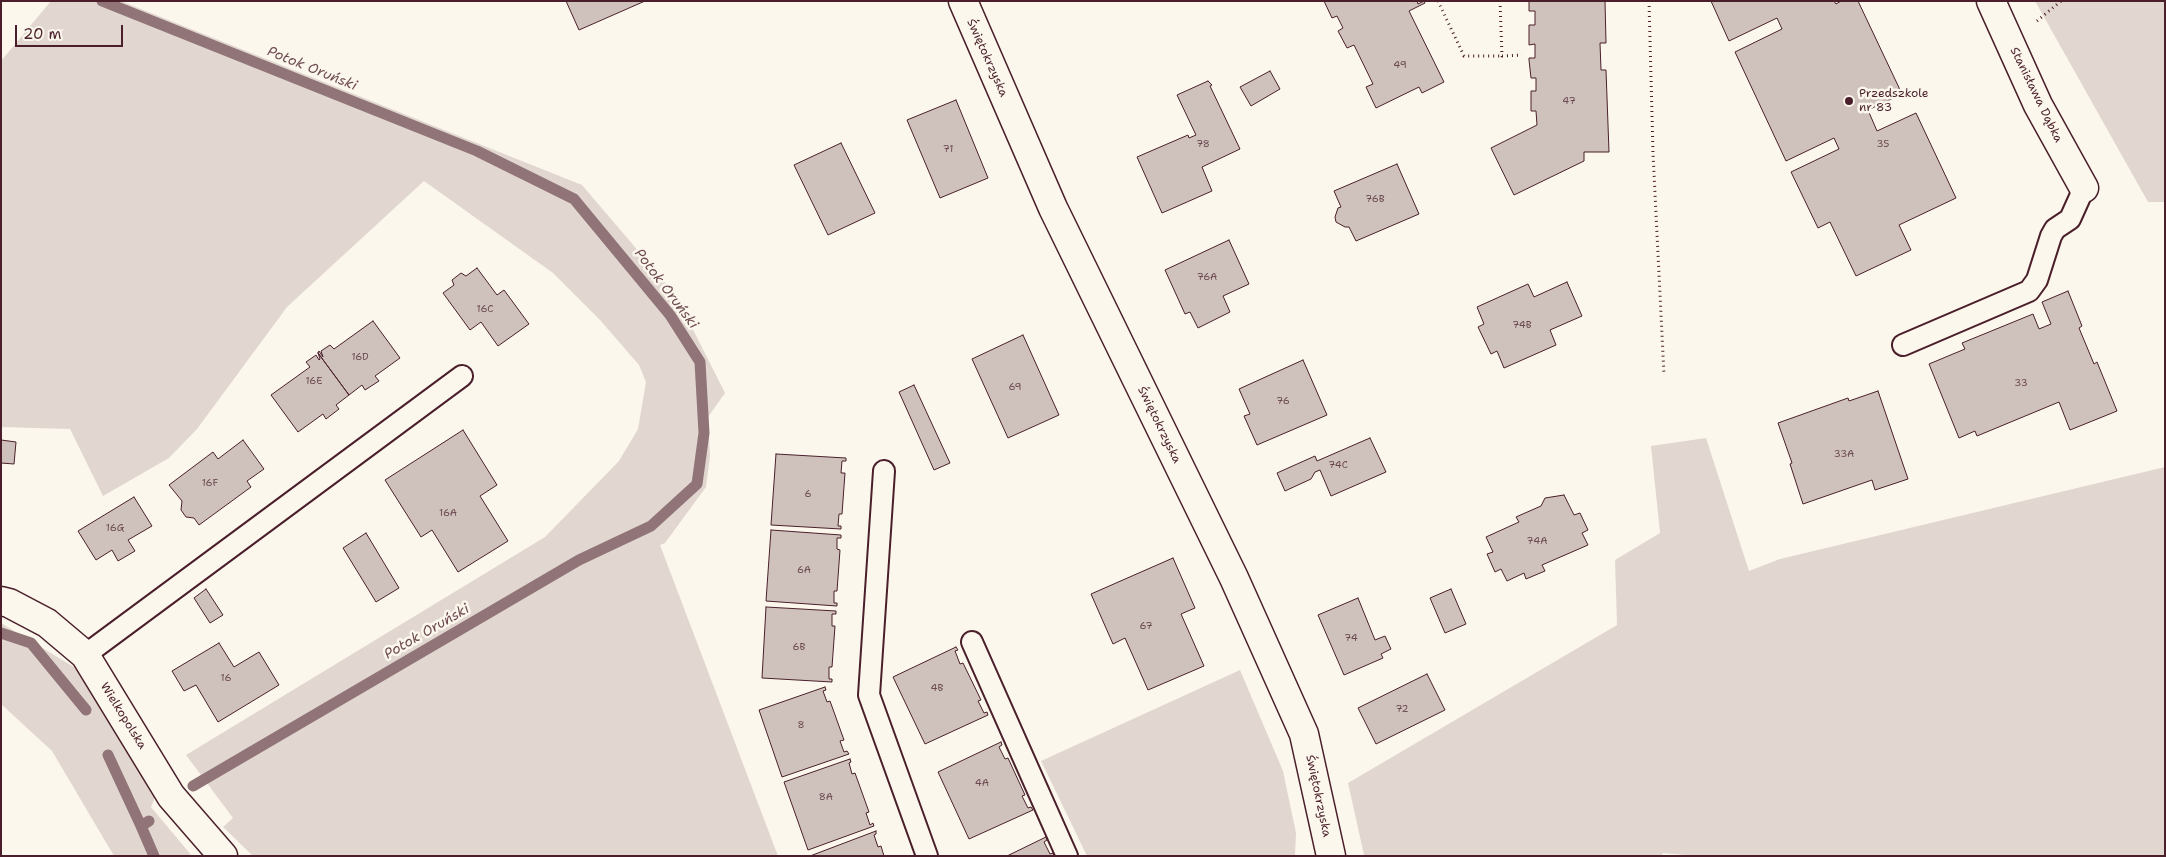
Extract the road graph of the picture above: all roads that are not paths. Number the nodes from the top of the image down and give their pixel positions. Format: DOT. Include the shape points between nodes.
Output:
graph roads {
  1 [pos="963,1"];
  2 [pos="1991,1"];
  3 [pos="2084,188"];
  4 [pos="1903,345"];
  5 [pos="462,376"];
  6 [pos="884,471"];
  7 [pos="1,601"];
  8 [pos="972,642"];
  9 [pos="85,655"];
  10 [pos="223,856"];
  11 [pos="927,856"];
  12 [pos="1067,856"];
  13 [pos="1331,856"];
  1 -- 13 [label="main road, Świętokrzyska" via="1053,208 1234,578 1304,734"];
  2 -- 3 [label="main road, Stanisława Dąbka" via="2038,105"];
  3 -- 4 [label="lane" via="2070,219 2050,236 2037,280 2029,291"];
  5 -- 9 [label="lane"];
  6 -- 11 [label="lane" via="869,695"];
  7 -- 9 [label="main road, Wielkopolska" via="47,623"];
  8 -- 12 [label="lane"];
  9 -- 10 [label="main road, Wielkopolska" via="171,796"];
}
